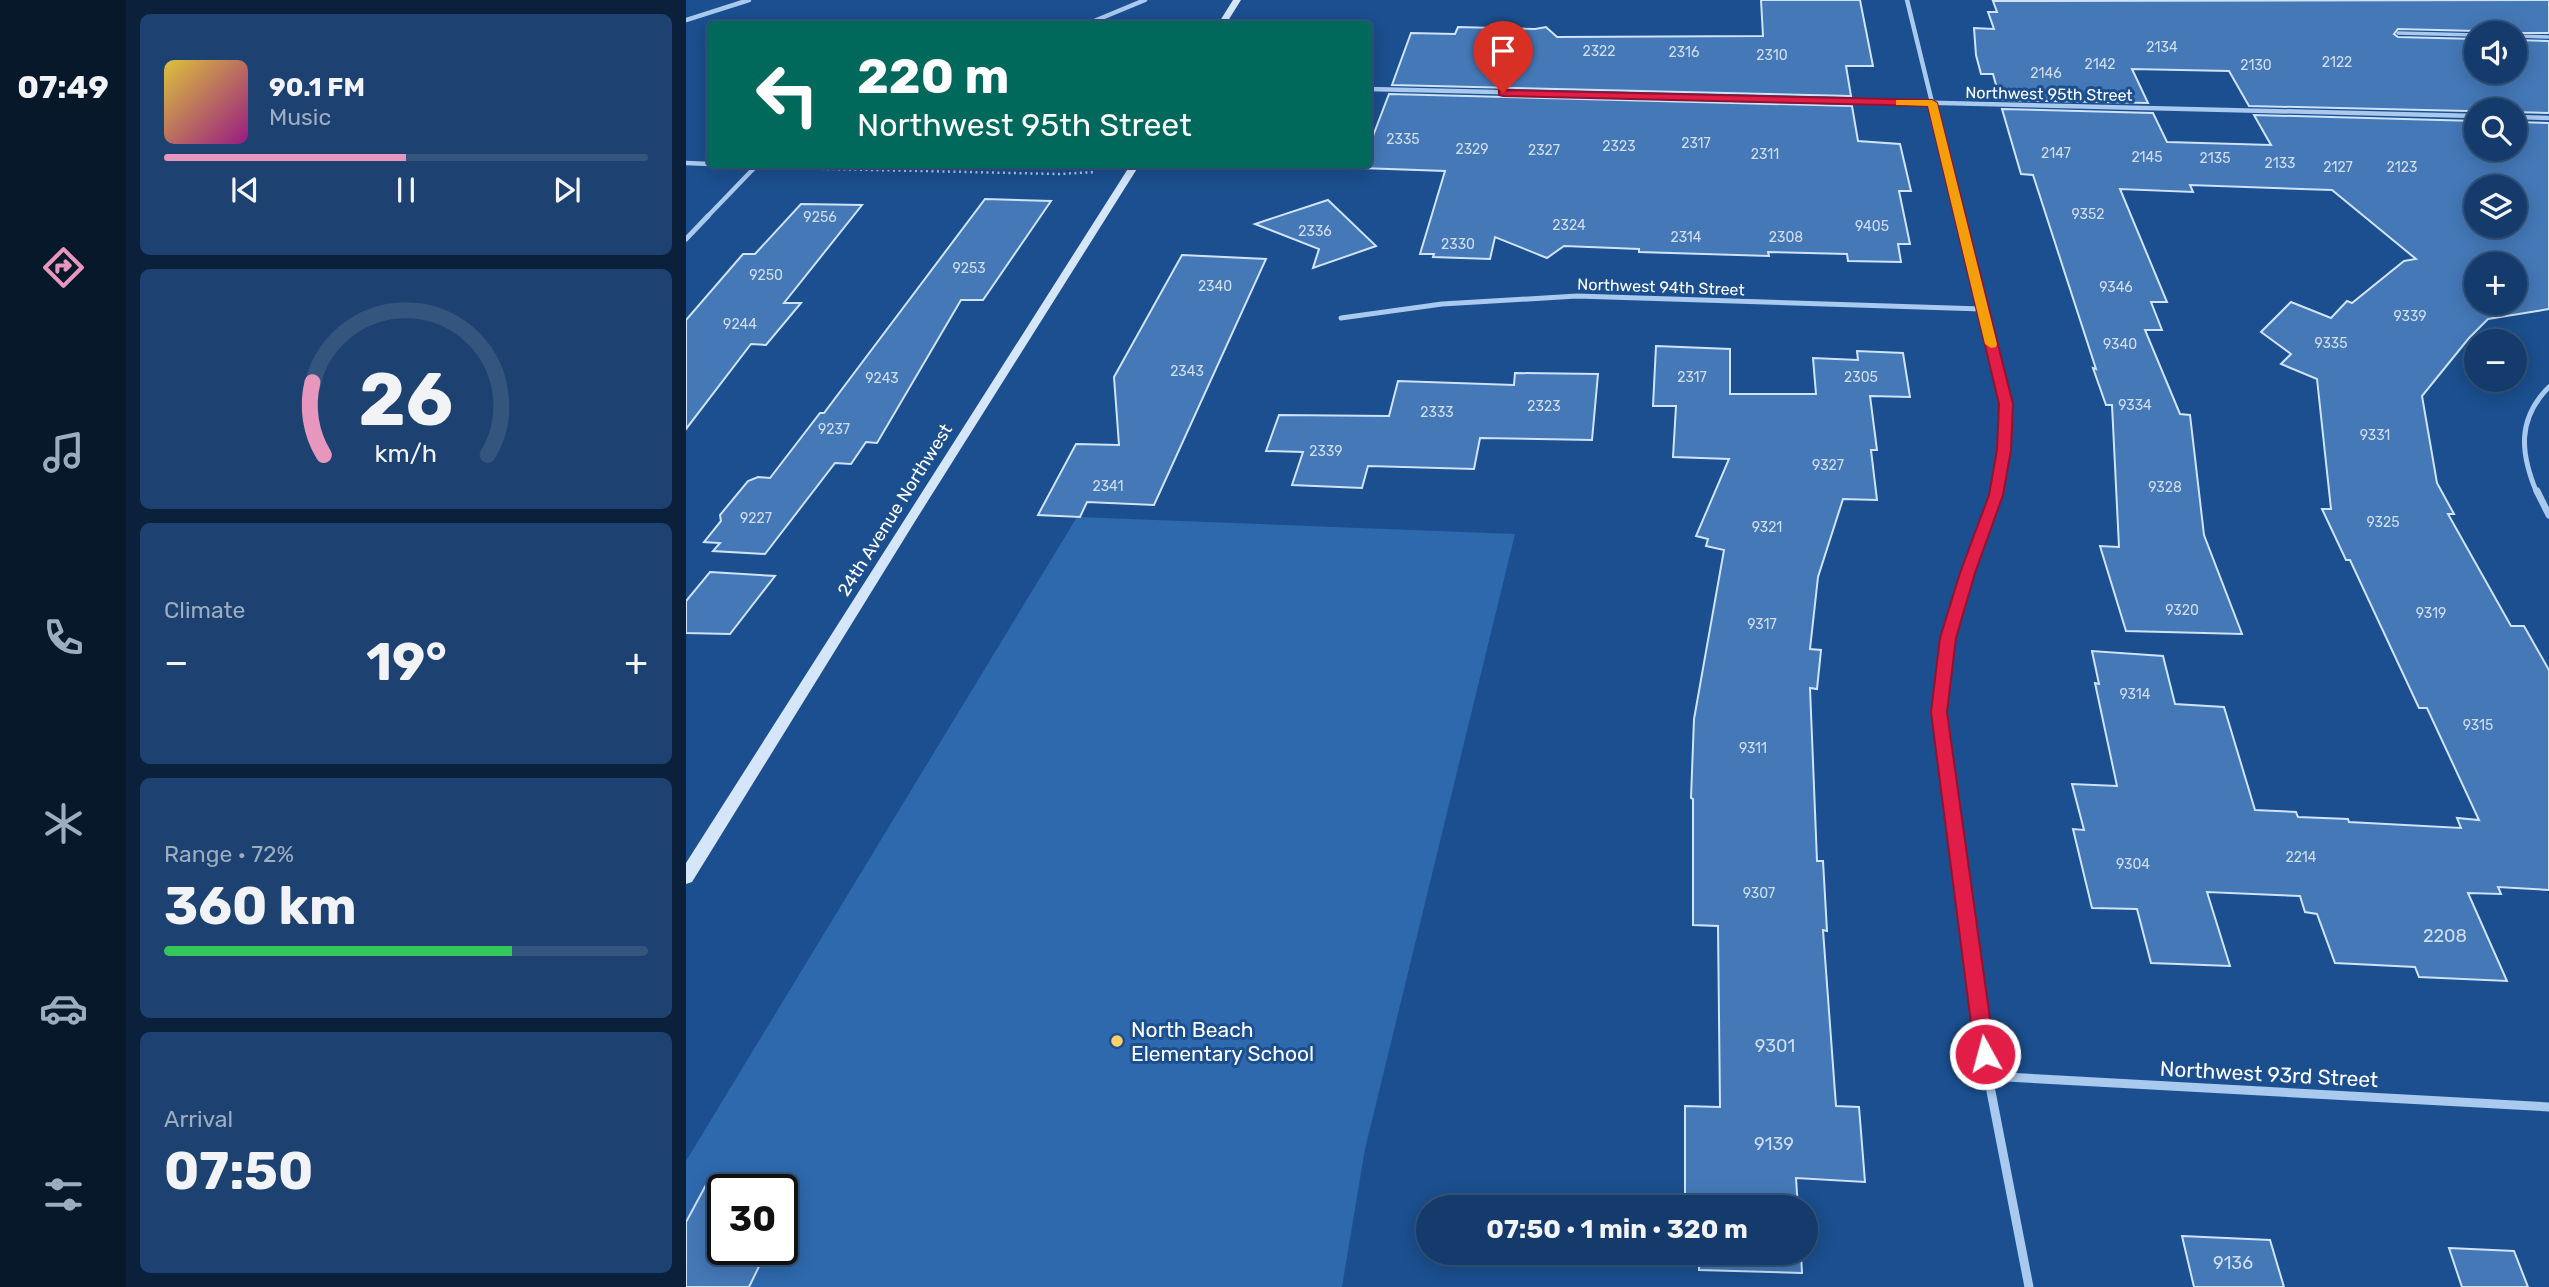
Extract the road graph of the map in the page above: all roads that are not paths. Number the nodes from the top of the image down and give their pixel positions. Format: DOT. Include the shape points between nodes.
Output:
graph roads {
  1 [pos="749,0"];
  2 [pos="1145,0"];
  3 [pos="1237,0"];
  4 [pos="1907,0"];
  5 [pos="686,20"];
  6 [pos="1094,21"];
  7 [pos="1224,21"];
  8 [pos="2398,33"];
  9 [pos="2464,35"];
  10 [pos="2527,36"];
  11 [pos="2549,37"];
  12 [pos="1372,89"];
  13 [pos="1932,103"];
  14 [pos="2464,116"];
  15 [pos="2527,117"];
  16 [pos="2549,118"];
  17 [pos="686,163"];
  18 [pos="707,164"];
  19 [pos="752,168"];
  20 [pos="1133,168"];
  21 [pos="686,239"];
  22 [pos="1982,309"];
  23 [pos="1341,318"];
  24 [pos="2549,387"];
  25 [pos="2549,514"];
  26 [pos="686,877"];
  27 [pos="1988,1076"];
  28 [pos="2549,1107"];
  29 [pos="2029,1287"];
  1 -- 5 [label="street"];
  2 -- 6 [label="street"];
  3 -- 7 [label="street"];
  4 -- 13 [label="street"];
  8 -- 9 [label="lane"];
  10 -- 11 [label="lane"];
  12 -- 13 [label="street, Northwest 95th Street"];
  13 -- 14 [label="street, Northwest 95th Street"];
  13 -- 22 [label="street"];
  15 -- 16 [label="street"];
  17 -- 18 [label="street"];
  19 -- 21 [label="street"];
  20 -- 26 [label="street, 24th Avenue Northwest"];
  22 -- 23 [label="street, Northwest 94th Street" via="1577,296 1442,304"];
  22 -- 27 [label="street" via="2006,404 2004,450 1996,495 1948,638 1939,712"];
  24 -- 25 [label="street" via="2526,420 2524,456"];
  27 -- 28 [label="street, Northwest 93rd Street"];
  27 -- 29 [label="street"];
}
